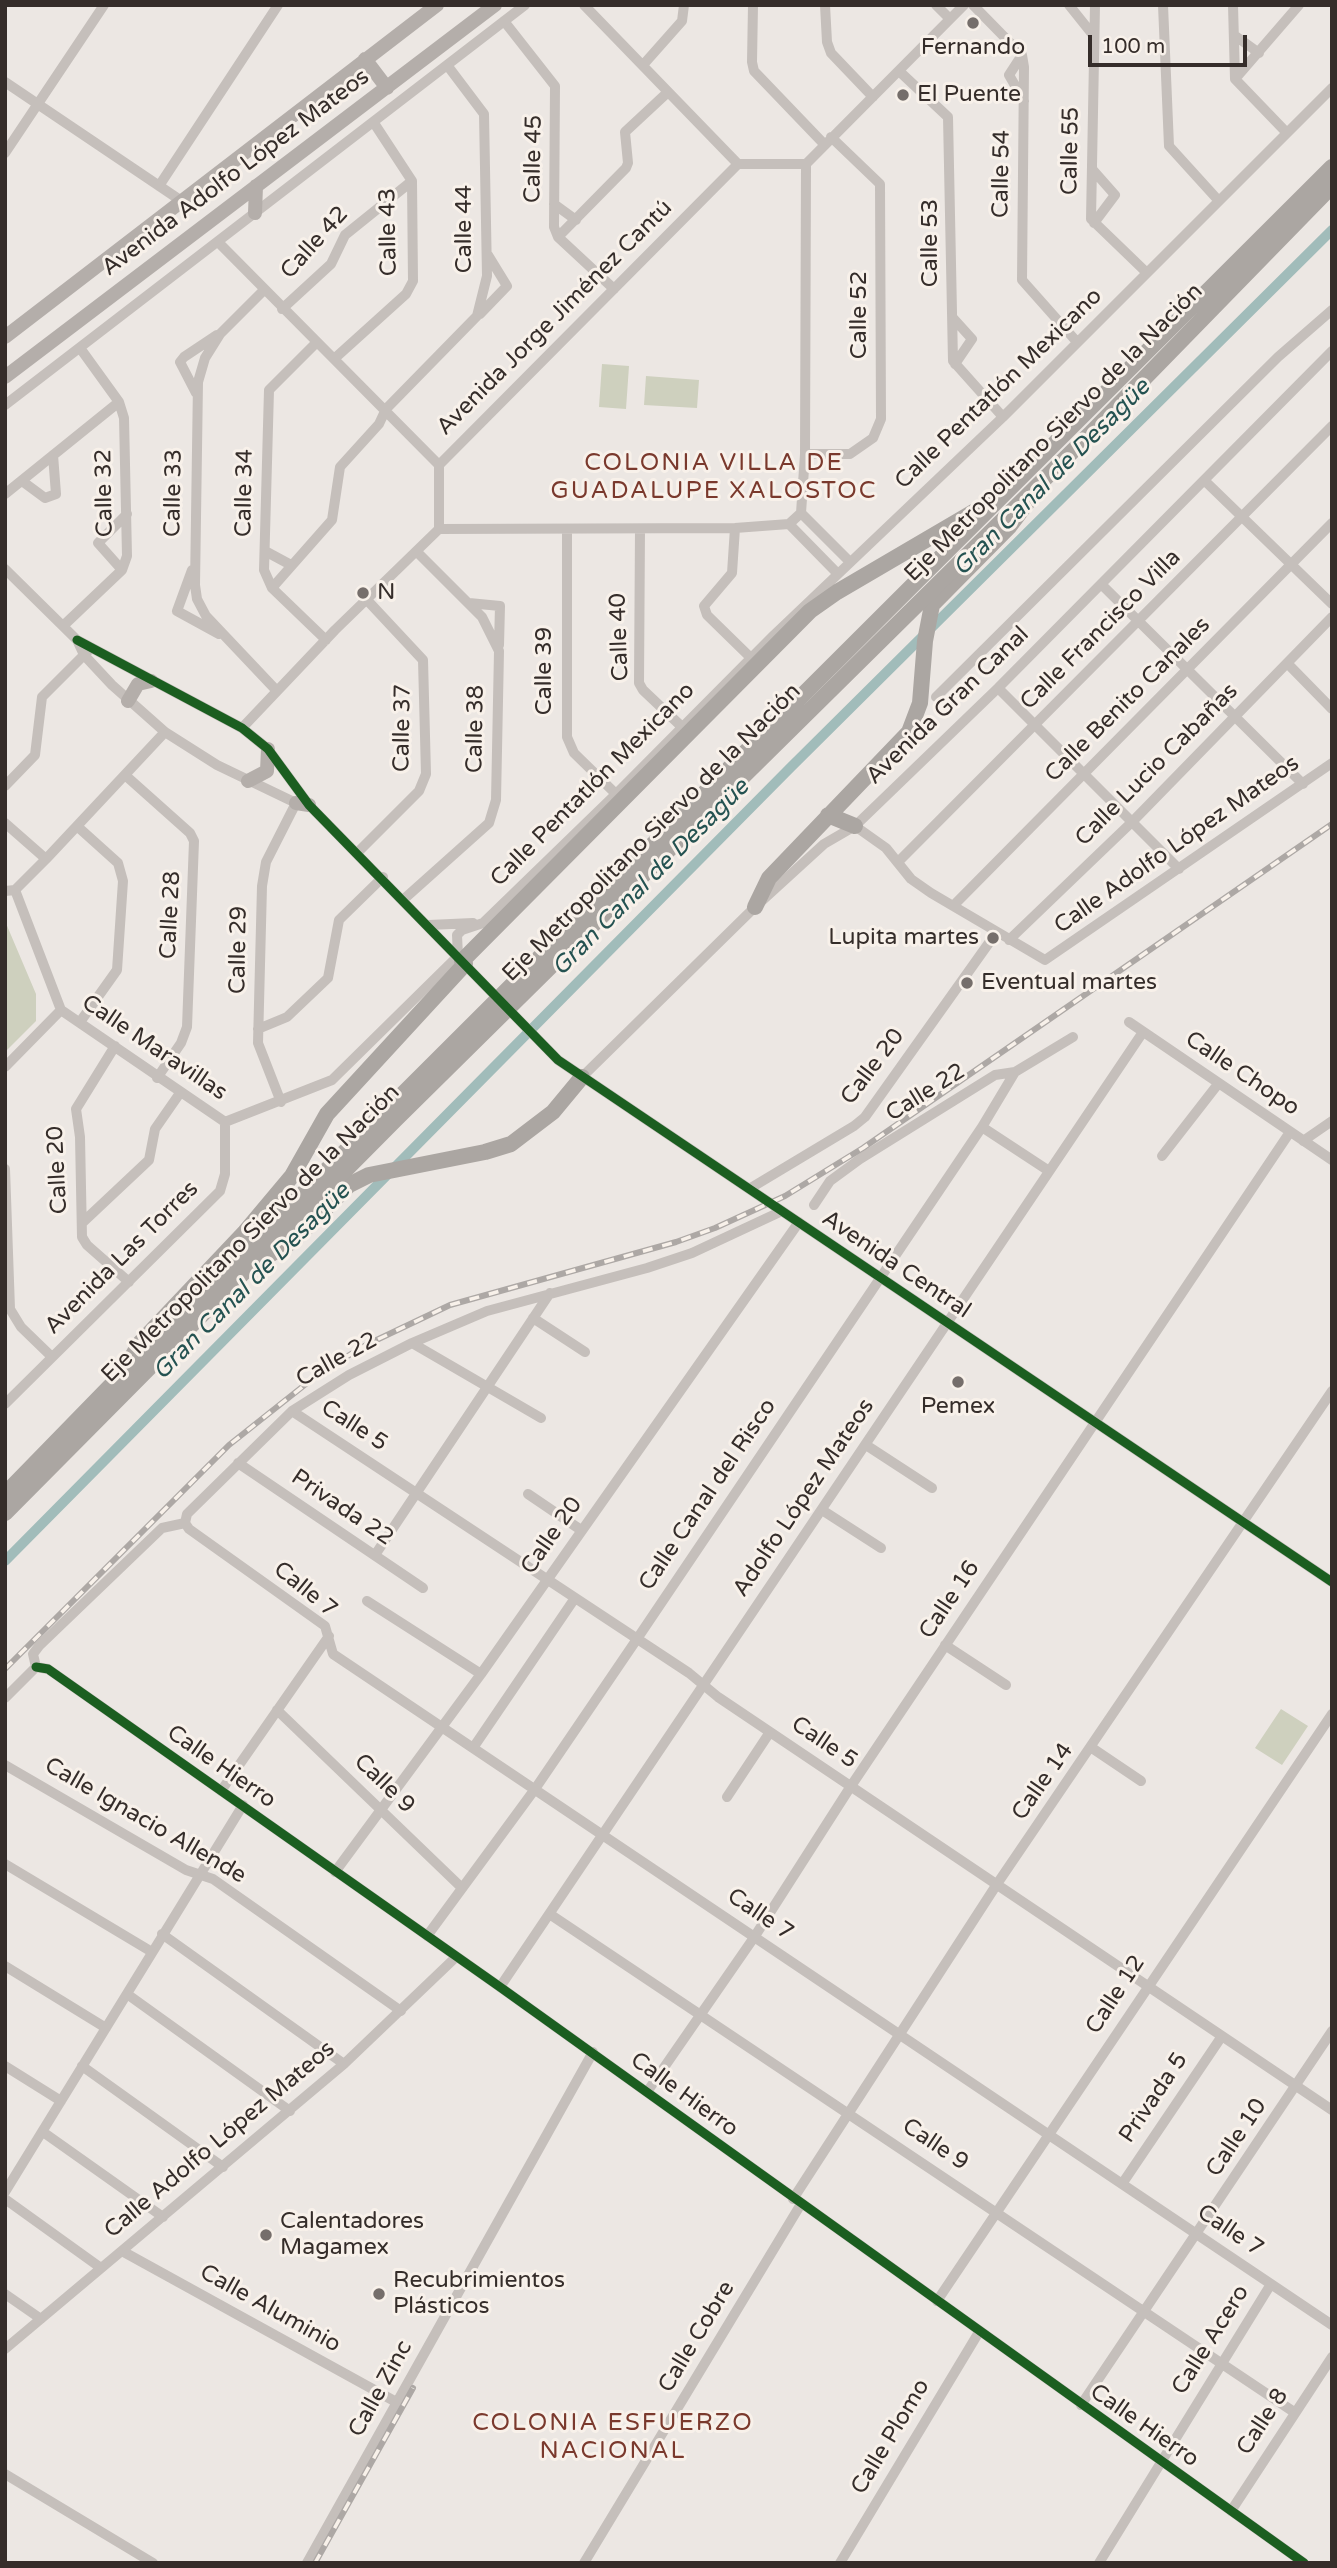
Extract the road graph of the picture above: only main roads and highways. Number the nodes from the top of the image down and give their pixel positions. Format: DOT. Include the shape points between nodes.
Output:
graph roads {
  1 [pos="437,5"];
  2 [pos="495,5"];
  3 [pos="365,59"];
  4 [pos="387,88"];
  5 [pos="1332,167"];
  6 [pos="256,186"];
  7 [pos="1332,186"];
  8 [pos="255,213"];
  9 [pos="5,337"];
  10 [pos="5,377"];
  11 [pos="1054,467"];
  12 [pos="1006,492"];
  13 [pos="152,681"];
  14 [pos="128,701"];
  15 [pos="268,749"];
  16 [pos="248,781"];
  17 [pos="828,815"];
  18 [pos="855,826"];
  19 [pos="755,907"];
  20 [pos="582,1077"];
  21 [pos="251,1266"];
  22 [pos="120,1376"];
  23 [pos="5,1494"];
  24 [pos="5,1513"];
  1 -- 3 [label="main road, Avenida Adolfo López Mateos"];
  2 -- 4 [label="main road, Avenida Adolfo López Mateos"];
  3 -- 4 [label="main road"];
  3 -- 9 [label="main road, Avenida Adolfo López Mateos"];
  4 -- 6 [label="main road, Avenida Adolfo López Mateos"];
  5 -- 12 [label="highway, Eje Metropolitano Siervo de la Nación, bridge"];
  6 -- 8 [label="main road"];
  6 -- 10 [label="main road, Avenida Adolfo López Mateos"];
  7 -- 11 [label="highway, Eje Metropolitano Siervo de la Nación, bridge"];
  11 -- 17 [label="highway, bridge" via="1009,527 932,605 920,702 909,732"];
  11 -- 21 [label="highway, Eje Metropolitano Siervo de la Nación, bridge"];
  12 -- 22 [label="highway, Eje Metropolitano Siervo de la Nación, bridge"];
  12 -- 22 [label="highway, bridge" via="810,611 462,960 327,1114 292,1175 140,1343"];
  13 -- 14 [label="main road" via="138,684"];
  15 -- 16 [label="main road" via="267,771"];
  17 -- 18 [label="highway"];
  17 -- 19 [label="highway" via="769,878"];
  20 -- 21 [label="highway, bridge" via="553,1112 511,1144 369,1175 349,1185 293,1241"];
  21 -- 24 [label="highway, Eje Metropolitano Siervo de la Nación, bridge"];
  22 -- 23 [label="highway, Eje Metropolitano Siervo de la Nación, bridge"];
}
